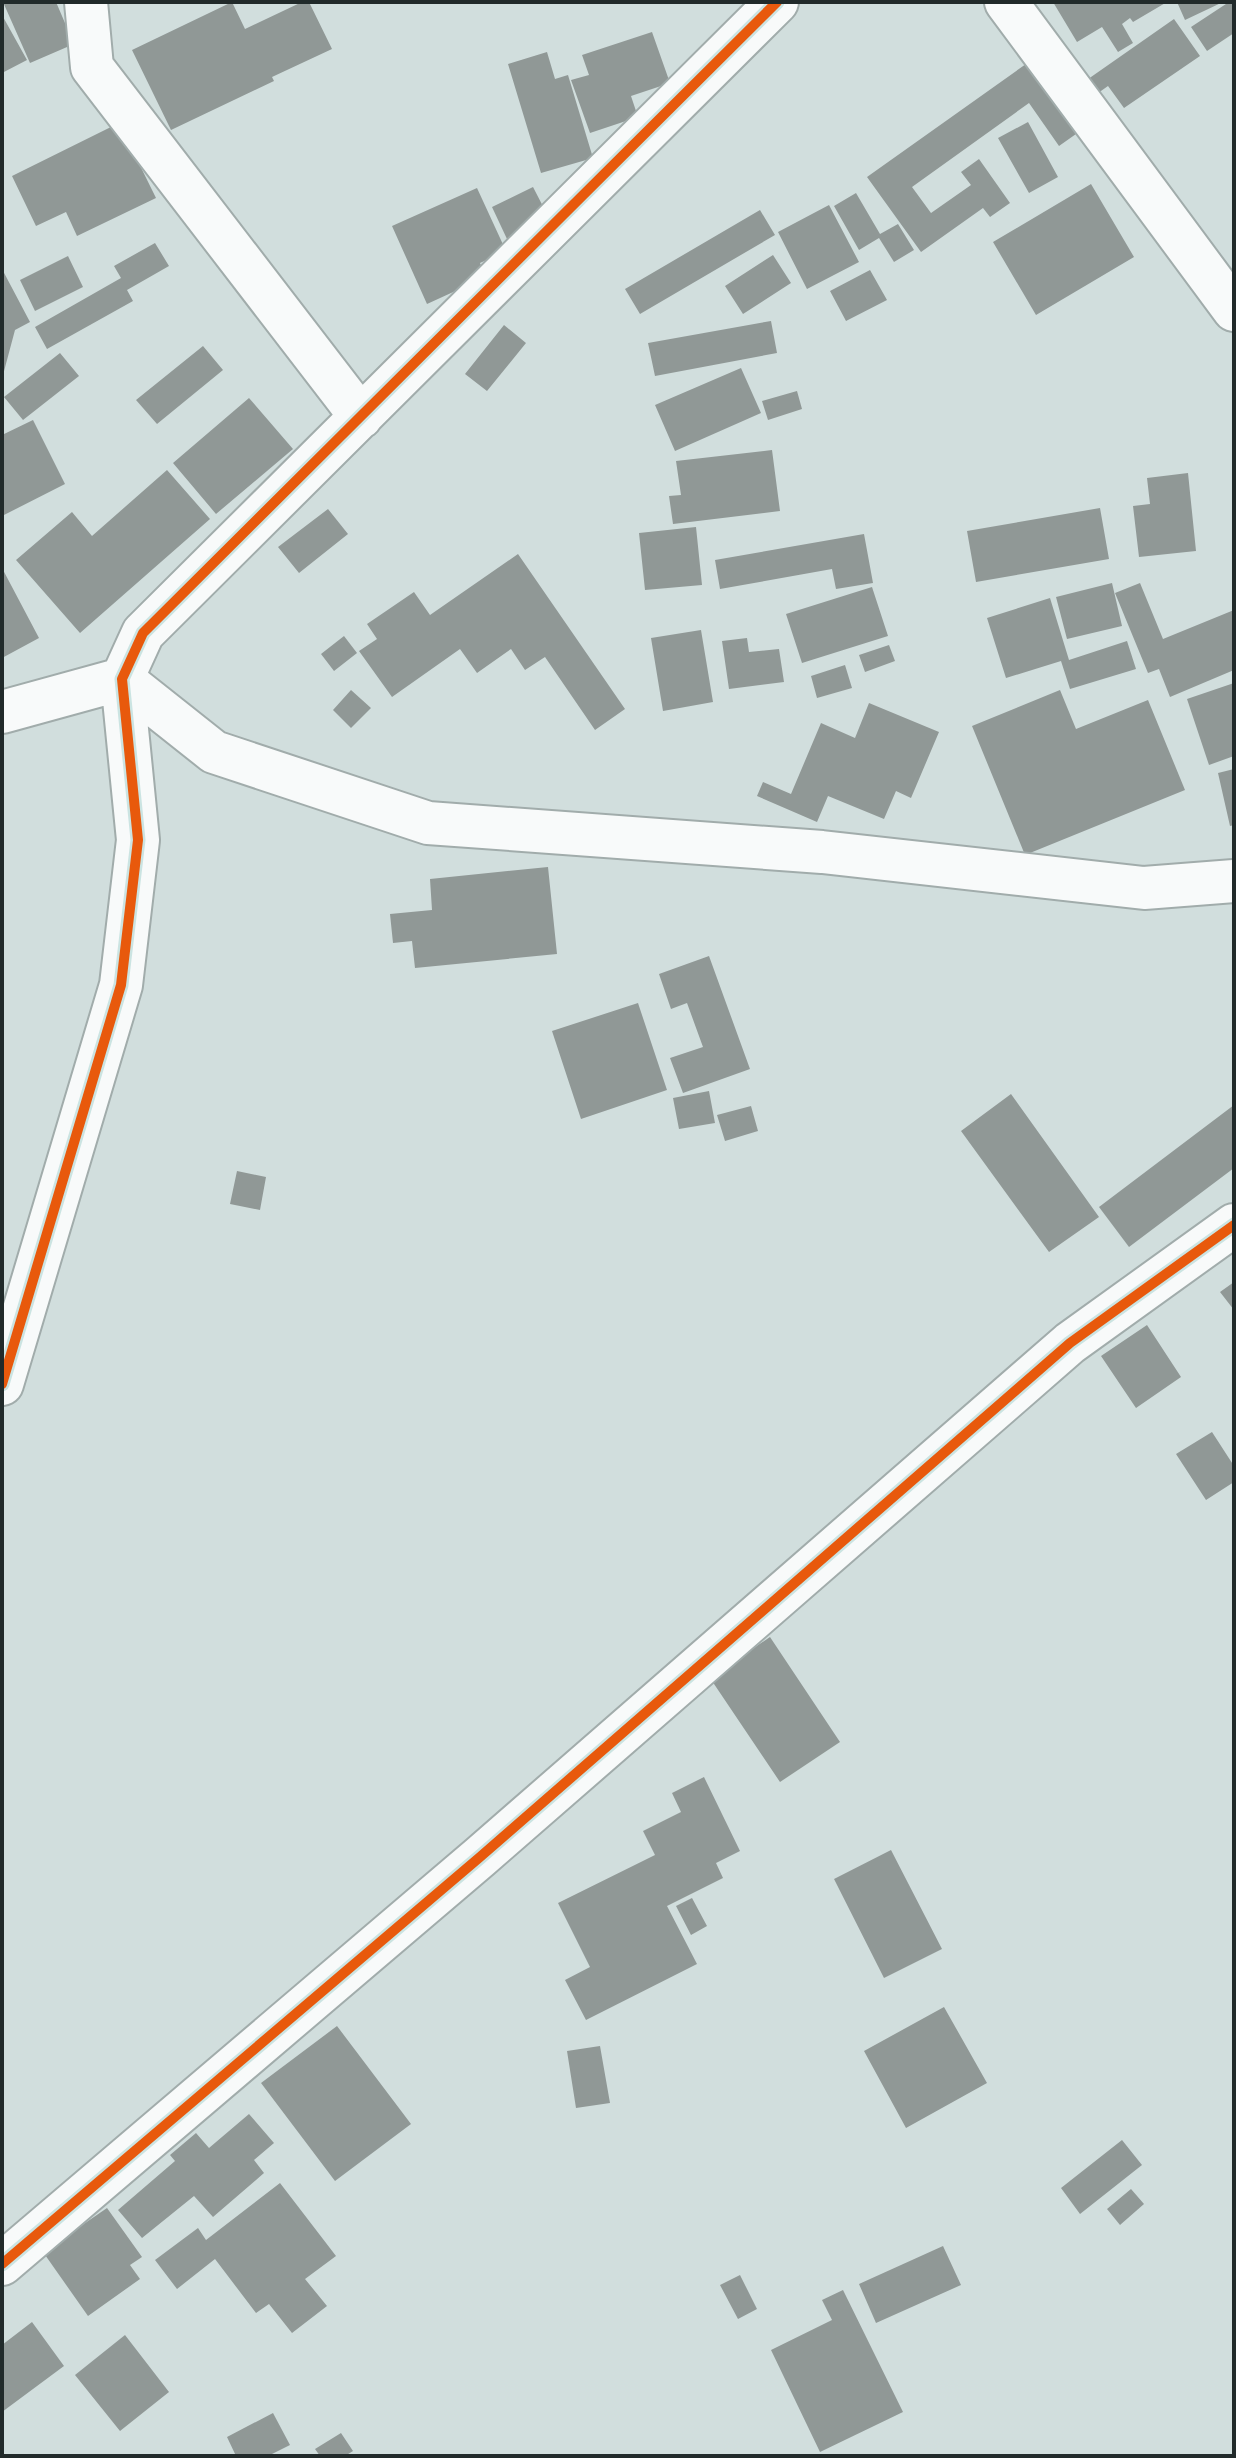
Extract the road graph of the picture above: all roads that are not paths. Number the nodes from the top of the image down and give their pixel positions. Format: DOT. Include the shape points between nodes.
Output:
graph roads {
  1 [pos="86,2"];
  2 [pos="777,2"];
  3 [pos="1006,2"];
  4 [pos="1234,310"];
  5 [pos="361,417"];
  6 [pos="122,679"];
  7 [pos="2,712"];
  8 [pos="1234,881"];
  9 [pos="1234,1225"];
  10 [pos="2,1384"];
  11 [pos="2,2264"];
  1 -- 5 [label="street" via="92,67"];
  2 -- 5 [label="street"];
  3 -- 4 [label="street"];
  5 -- 6 [label="street" via="143,633"];
  6 -- 7 [label="street"];
  6 -- 8 [label="street" via="214,752 428,823 822,852 1144,888"];
  6 -- 10 [label="street" via="138,840 121,985"];
  9 -- 11 [label="street" via="1070,1343"];
}
